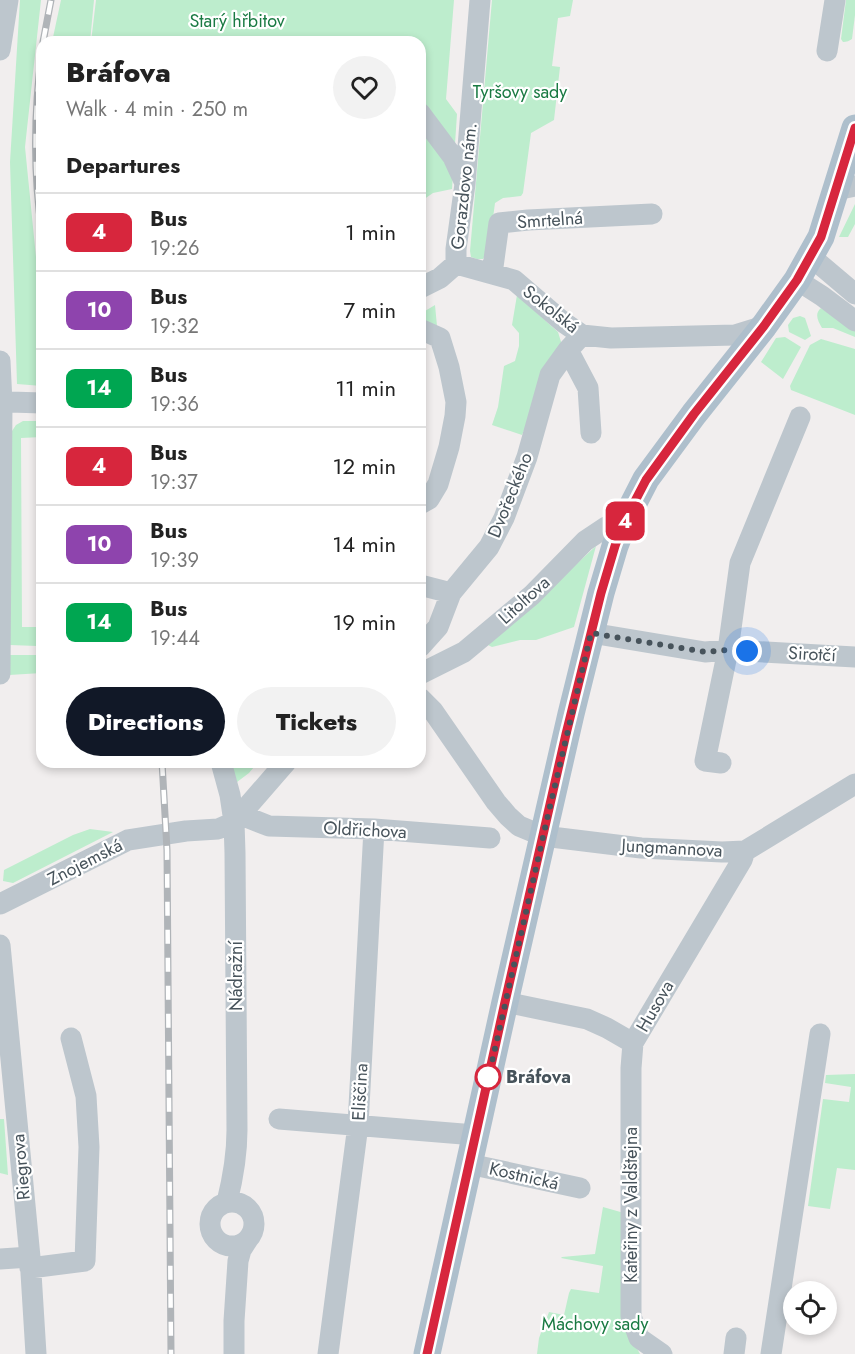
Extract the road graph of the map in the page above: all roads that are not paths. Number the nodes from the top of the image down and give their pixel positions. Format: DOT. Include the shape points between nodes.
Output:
graph roads {
  1 [pos="8,0"];
  2 [pos="480,0"];
  3 [pos="835,0"];
  4 [pos="0,51"];
  5 [pos="827,51"];
  6 [pos="426,121"];
  7 [pos="855,128"];
  8 [pos="465,184"];
  9 [pos="846,188"];
  10 [pos="652,214"];
  11 [pos="810,256"];
  12 [pos="456,264"];
  13 [pos="492,274"];
  14 [pos="797,280"];
  15 [pos="426,285"];
  16 [pos="855,294"];
  17 [pos="855,321"];
  18 [pos="764,326"];
  19 [pos="426,332"];
  20 [pos="575,343"];
  21 [pos="0,361"];
  22 [pos="1,403"];
  23 [pos="36,404"];
  24 [pos="800,417"];
  25 [pos="591,433"];
  26 [pos="426,501"];
  27 [pos="624,522"];
  28 [pos="426,587"];
  29 [pos="451,593"];
  30 [pos="591,633"];
  31 [pos="426,640"];
  32 [pos="0,650"];
  33 [pos="728,650"];
  34 [pos="855,657"];
  35 [pos="426,671"];
  36 [pos="0,674"];
  37 [pos="426,704"];
  38 [pos="721,764"];
  39 [pos="223,768"];
  40 [pos="281,768"];
  41 [pos="855,784"];
  42 [pos="238,819"];
  43 [pos="374,829"];
  44 [pos="543,836"];
  45 [pos="490,838"];
  46 [pos="745,851"];
  47 [pos="0,904"];
  48 [pos="0,945"];
  49 [pos="505,1002"];
  50 [pos="820,1034"];
  51 [pos="71,1038"];
  52 [pos="633,1043"];
  53 [pos="279,1119"];
  54 [pos="358,1125"];
  55 [pos="237,1130"];
  56 [pos="476,1135"];
  57 [pos="469,1164"];
  58 [pos="580,1188"];
  59 [pos="227,1202"];
  60 [pos="249,1209"];
  61 [pos="248,1239"];
  62 [pos="222,1244"];
  63 [pos="0,1259"];
  64 [pos="30,1263"];
  65 [pos="234,1321"];
  66 [pos="36,1354"];
  67 [pos="234,1354"];
  68 [pos="328,1354"];
  69 [pos="427,1354"];
  70 [pos="662,1354"];
  71 [pos="771,1354"];
  1 -- 4 [label="street"];
  2 -- 8 [label="street, Gorazdovo nám."];
  3 -- 5 [label="street"];
  6 -- 8 [label="street" via="453,157"];
  7 -- 9 [label="main road"];
  8 -- 12 [label="street, Gorazdovo nám."];
  9 -- 11 [label="main road"];
  10 -- 13 [label="street, Smrtelná" via="499,223"];
  11 -- 14 [label="main road"];
  11 -- 16 [label="street"];
  12 -- 13 [label="street, Sokolská"];
  12 -- 15 [label="street"];
  13 -- 20 [label="street, Sokolská" via="514,280 563,322"];
  14 -- 17 [label="street"];
  14 -- 18 [label="main road"];
  18 -- 20 [label="street, Sokolská" via="735,336 611,338"];
  18 -- 27 [label="main road" via="646,480"];
  19 -- 26 [label="street" via="440,338 456,402 438,484"];
  20 -- 25 [label="street" via="588,388"];
  20 -- 29 [label="street, Dvořeckého" via="550,375 527,457 504,518 489,546"];
  21 -- 22 [label="street"];
  22 -- 23 [label="street"];
  22 -- 32 [label="street"];
  24 -- 33 [label="street" via="740,563"];
  27 -- 30 [label="main road"];
  27 -- 35 [label="street, Litoltova" via="606,526 585,541 532,595 464,652"];
  28 -- 29 [label="street"];
  29 -- 31 [label="street, Dvořeckého" via="438,627"];
  30 -- 33 [label="street, Sirotčí" via="705,652"];
  30 -- 44 [label="main road"];
  32 -- 36 [label="street"];
  33 -- 34 [label="street, Sirotčí"];
  33 -- 38 [label="street" via="705,760"];
  37 -- 44 [label="street" via="508,816 519,826"];
  39 -- 42 [label="street, Nádražní"];
  40 -- 42 [label="street"];
  41 -- 46 [label="street, Jungmannova"];
  42 -- 43 [label="street, Oldřichova" via="269,826"];
  42 -- 47 [label="street, Znojemská" via="218,830 128,840"];
  42 -- 55 [label="street, Nádražní"];
  43 -- 45 [label="street, Oldřichova"];
  43 -- 54 [label="street, Eliščina"];
  44 -- 46 [label="street, Jungmannova" via="641,848"];
  44 -- 49 [label="main road"];
  46 -- 52 [label="street, Husova"];
  48 -- 64 [label="street, Riegrova"];
  49 -- 52 [label="street, Husova" via="587,1019"];
  49 -- 56 [label="main road"];
  50 -- 71 [label="street"];
  51 -- 64 [label="street" via="86,1096 89,1147 85,1261"];
  52 -- 70 [label="street, Kateřiny z Valdštejna" via="631,1316 639,1338"];
  53 -- 54 [label="street"];
  54 -- 56 [label="street"];
  54 -- 68 [label="street, Eliščina"];
  55 -- 59 [label="street, Nádražní" via="237,1157"];
  55 -- 60 [label="street, Nádražní"];
  56 -- 57 [label="main road"];
  57 -- 58 [label="street, Kostnická"];
  57 -- 69 [label="main road"];
  59 -- 60 [label="street" via="237,1202"];
  59 -- 62 [label="street, Nádražní" via="214,1210 210,1220 213,1235"];
  60 -- 61 [label="street, Nádražní" via="254,1227"];
  61 -- 62 [label="street" via="235,1246"];
  61 -- 65 [label="street, Nádražní" via="238,1260"];
  62 -- 65 [label="street"];
  63 -- 64 [label="street"];
  64 -- 66 [label="street, Riegrova"];
  65 -- 67 [label="street, Nádražní"];
}
